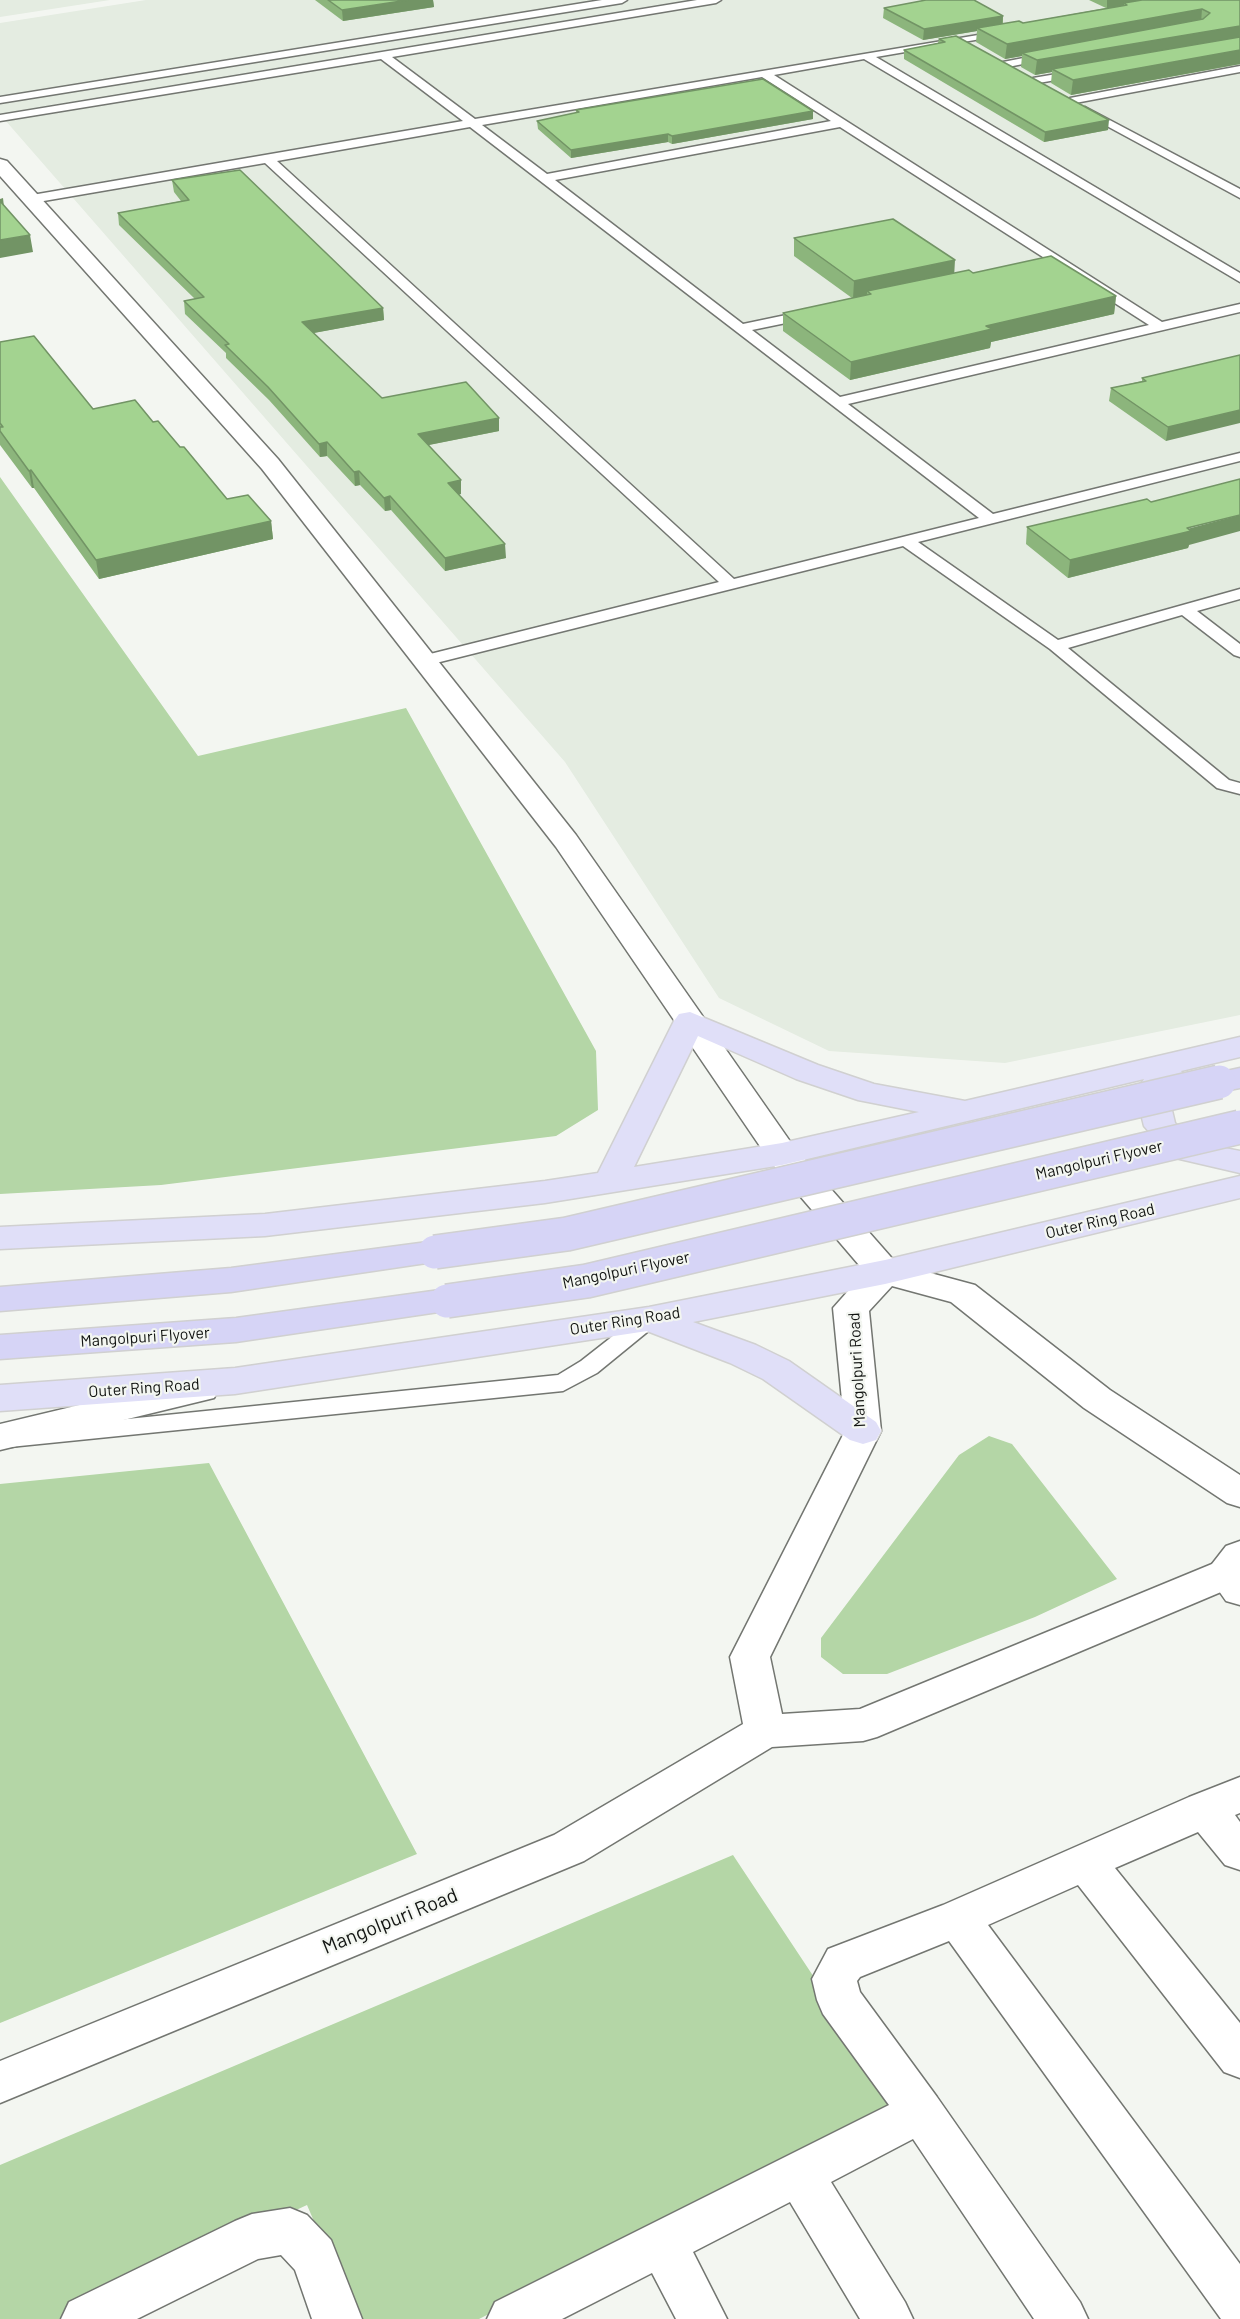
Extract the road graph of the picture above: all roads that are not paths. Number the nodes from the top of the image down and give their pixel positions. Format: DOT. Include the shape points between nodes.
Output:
graph roads {
  1 [pos="622,0"];
  2 [pos="716,0"];
  3 [pos="684,2"];
  4 [pos="1017,30"];
  5 [pos="958,40"];
  6 [pos="976,50"];
  7 [pos="382,54"];
  8 [pos="1061,54"];
  9 [pos="866,57"];
  10 [pos="1240,69"];
  11 [pos="1090,71"];
  12 [pos="765,74"];
  13 [pos="1033,81"];
  14 [pos="1061,96"];
  15 [pos="0,100"];
  16 [pos="0,118"];
  17 [pos="841,123"];
  18 [pos="476,125"];
  19 [pos="269,160"];
  20 [pos="0,165"];
  21 [pos="546,178"];
  22 [pos="1240,194"];
  23 [pos="32,200"];
  24 [pos="1060,263"];
  25 [pos="1037,267"];
  26 [pos="1240,278"];
  27 [pos="1240,308"];
  28 [pos="821,312"];
  29 [pos="1160,326"];
  30 [pos="741,328"];
  31 [pos="837,402"];
  32 [pos="1240,456"];
  33 [pos="990,519"];
  34 [pos="905,540"];
  35 [pos="730,584"];
  36 [pos="1240,594"];
  37 [pos="1185,610"];
  38 [pos="1056,646"];
  39 [pos="1240,652"];
  40 [pos="424,661"];
  41 [pos="1240,789"];
  42 [pos="690,1021"];
  43 [pos="1240,1047"];
  44 [pos="1185,1059"];
  45 [pos="1240,1078"];
  46 [pos="968,1110"];
  47 [pos="1240,1127"];
  48 [pos="782,1154"];
  49 [pos="1240,1162"];
  50 [pos="610,1181"];
  51 [pos="1240,1187"];
  52 [pos="0,1238"];
  53 [pos="885,1272"];
  54 [pos="0,1299"];
  55 [pos="649,1318"];
  56 [pos="0,1347"];
  57 [pos="235,1381"];
  58 [pos="0,1398"];
  59 [pos="863,1431"];
  60 [pos="0,1438"];
  61 [pos="1240,1493"];
  62 [pos="1235,1573"];
  63 [pos="765,1731"];
  64 [pos="1222,1802"];
  65 [pos="1240,1852"];
  66 [pos="1085,1862"];
  67 [pos="958,1918"];
  68 [pos="1240,2058"];
  69 [pos="0,2082"];
  70 [pos="921,2112"];
  71 [pos="800,2173"];
  72 [pos="662,2243"];
  73 [pos="1240,2304"];
  74 [pos="112,2313"];
  75 [pos="337,2319"];
  76 [pos="512,2319"];
  77 [pos="702,2319"];
  78 [pos="888,2319"];
  79 [pos="1063,2319"];
  1 -- 15 [label="lane"];
  2 -- 3 [label="lane"];
  3 -- 7 [label="lane"];
  4 -- 5 [label="lane"];
  5 -- 6 [label="lane"];
  5 -- 9 [label="lane"];
  7 -- 16 [label="lane"];
  7 -- 18 [label="lane"];
  8 -- 13 [label="lane" via="998,62"];
  9 -- 12 [label="lane"];
  9 -- 26 [label="lane"];
  10 -- 14 [label="lane"];
  11 -- 13 [label="lane"];
  12 -- 17 [label="lane"];
  12 -- 18 [label="lane"];
  13 -- 14 [label="lane"];
  14 -- 22 [label="lane"];
  17 -- 21 [label="lane"];
  17 -- 24 [label="lane"];
  18 -- 19 [label="lane"];
  18 -- 21 [label="lane"];
  19 -- 23 [label="lane"];
  19 -- 35 [label="lane"];
  20 -- 23 [label="street"];
  21 -- 30 [label="lane"];
  23 -- 40 [label="street" via="270,464"];
  24 -- 25 [label="lane"];
  24 -- 29 [label="lane"];
  27 -- 29 [label="lane"];
  28 -- 30 [label="lane"];
  29 -- 31 [label="lane"];
  30 -- 31 [label="lane"];
  31 -- 33 [label="lane"];
  32 -- 33 [label="lane"];
  33 -- 34 [label="lane"];
  34 -- 35 [label="lane"];
  34 -- 38 [label="lane"];
  35 -- 40 [label="lane"];
  36 -- 37 [label="lane"];
  37 -- 38 [label="lane"];
  37 -- 39 [label="lane"];
  38 -- 41 [label="lane" via="1223,784"];
  40 -- 42 [label="street" via="566,841"];
  42 -- 46 [label="main road" via="807,1072 869,1093"];
  42 -- 48 [label="street"];
  42 -- 50 [label="main road"];
  43 -- 44 [label="main road"];
  44 -- 46 [label="main road"];
  44 -- 49 [label="main road" via="1157,1084 1155,1106 1160,1126 1183,1149"];
  45 -- 54 [label="highway, bridge" via="567,1234 231,1280"];
  46 -- 48 [label="main road"];
  47 -- 56 [label="highway, Mangolpuri Flyover, bridge" via="587,1281 236,1330"];
  48 -- 50 [label="main road"];
  48 -- 53 [label="street"];
  50 -- 52 [label="main road" via="265,1225"];
  51 -- 53 [label="main road, Outer Ring Road"];
  53 -- 55 [label="main road, Outer Ring Road"];
  53 -- 59 [label="street, Mangolpuri Road" via="851,1308"];
  53 -- 61 [label="street" via="963,1293 1097,1399"];
  55 -- 57 [label="main road, Outer Ring Road"];
  55 -- 59 [label="main road" via="776,1370"];
  55 -- 60 [label="lane" via="563,1383"];
  57 -- 58 [label="main road, Outer Ring Road"];
  57 -- 60 [label="street"];
  59 -- 63 [label="street, Mangolpuri Road" via="750,1657"];
  62 -- 63 [label="street, Mangolpuri Road" via="863,1725"];
  63 -- 69 [label="street, Mangolpuri Road" via="569,1848"];
  64 -- 65 [label="street"];
  64 -- 66 [label="street"];
  66 -- 67 [label="street"];
  66 -- 68 [label="street"];
  67 -- 70 [label="street" via="844,1963 834,1979 839,2000"];
  67 -- 73 [label="street"];
  70 -- 71 [label="street"];
  70 -- 79 [label="street"];
  71 -- 72 [label="street"];
  71 -- 78 [label="street"];
  72 -- 76 [label="street"];
  72 -- 77 [label="street"];
  74 -- 75 [label="street" via="252,2237 290,2231 314,2256"];
}
